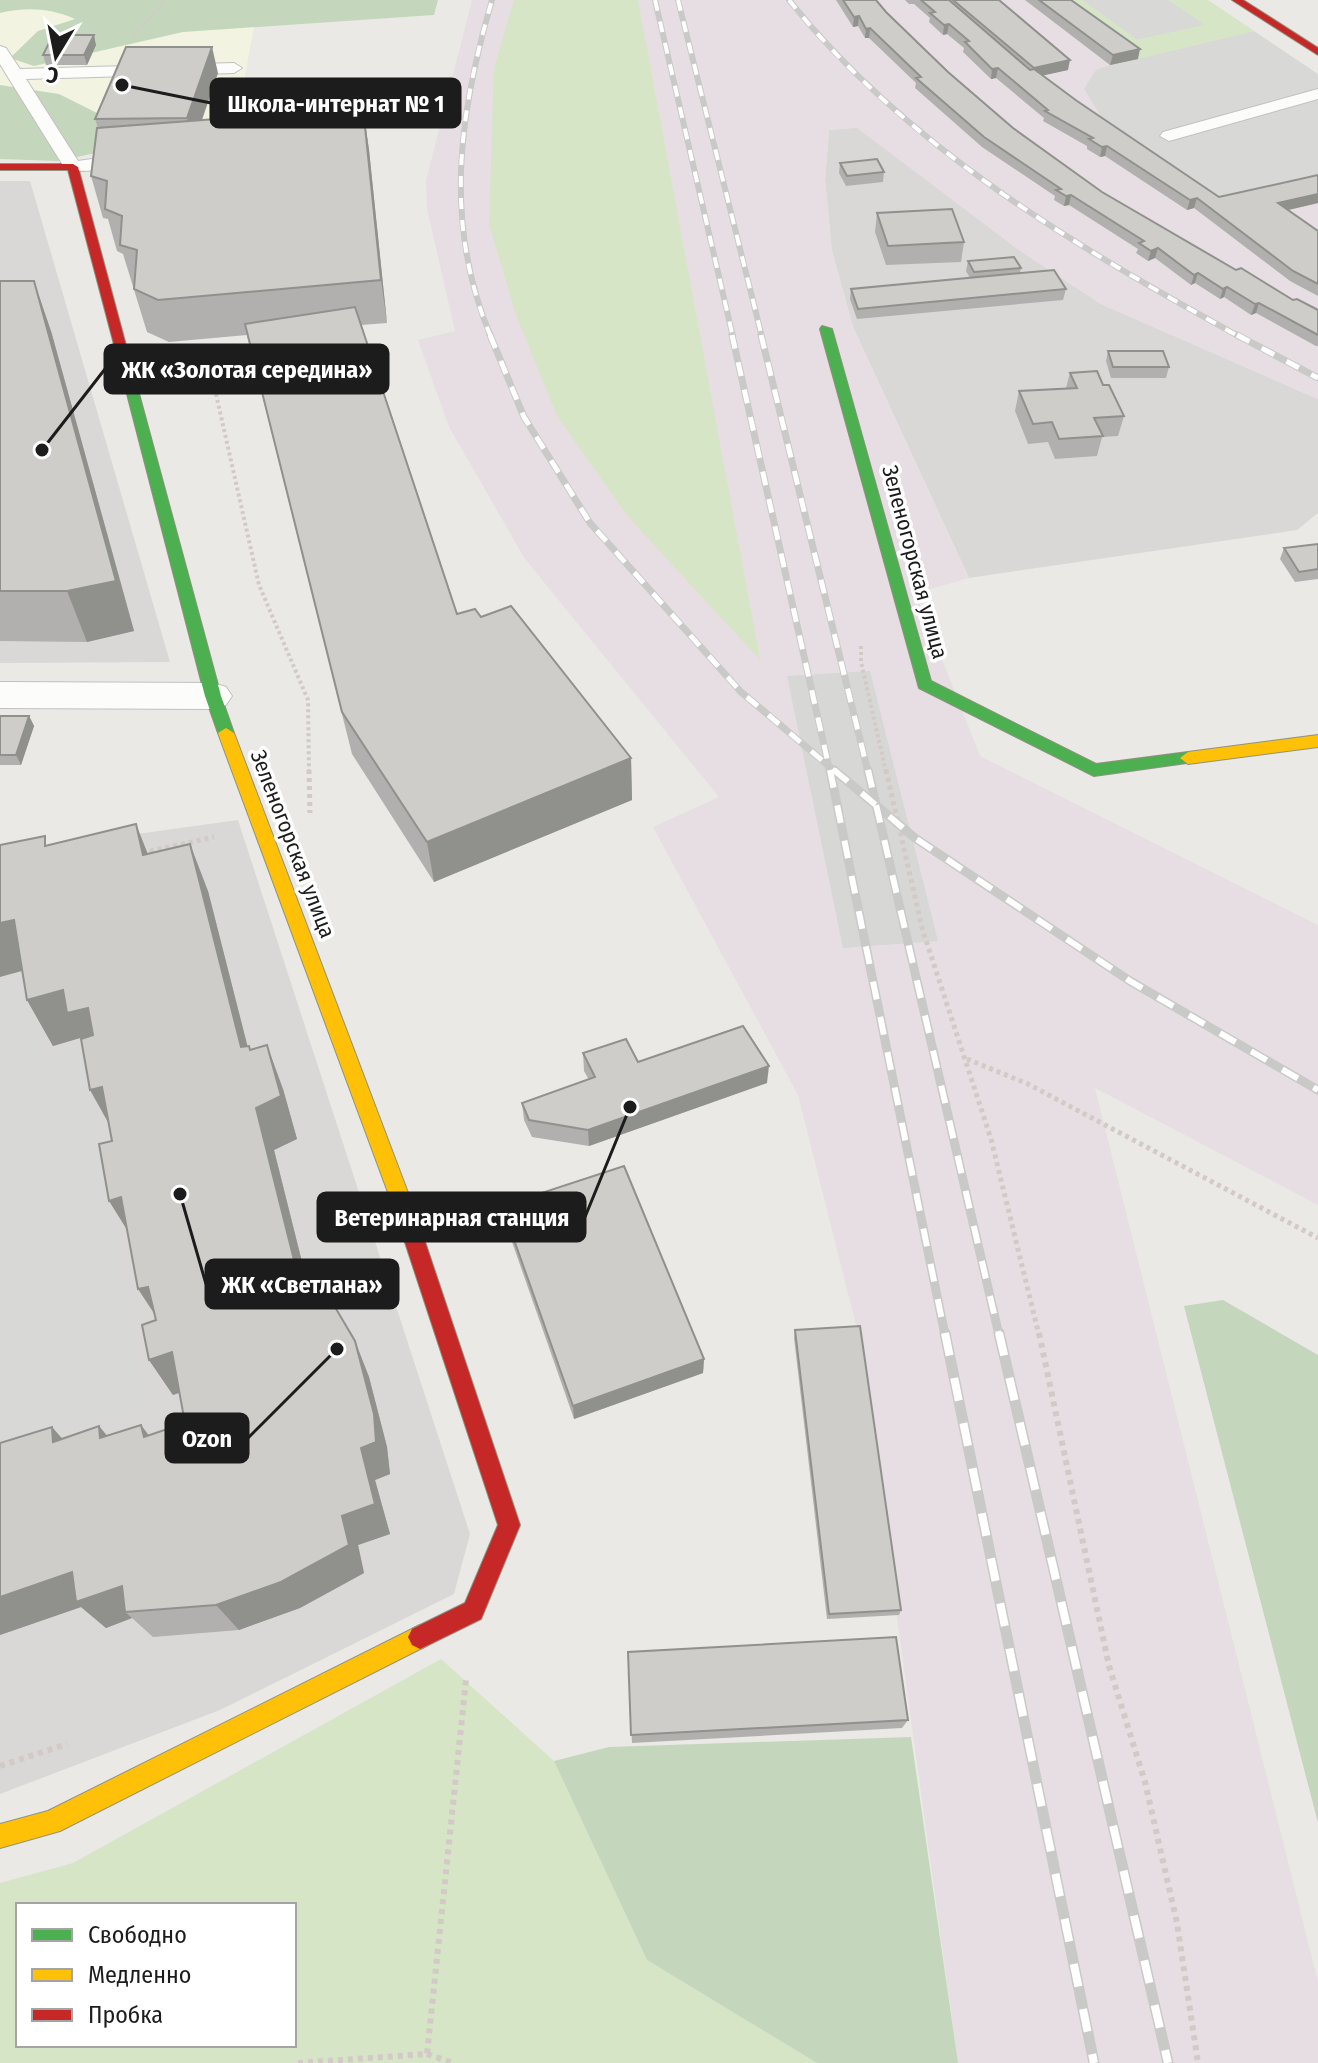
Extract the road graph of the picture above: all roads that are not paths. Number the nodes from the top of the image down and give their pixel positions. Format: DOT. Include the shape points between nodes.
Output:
graph roads {
  1 [pos="1237,0"];
  2 [pos="0,51"];
  3 [pos="1318,52"];
  4 [pos="234,68"];
  5 [pos="14,74"];
  6 [pos="1318,94"];
  7 [pos="1169,136"];
  8 [pos="139,157"];
  9 [pos="0,167"];
  10 [pos="73,167"];
  11 [pos="826,329"];
  12 [pos="314,344"];
  13 [pos="127,368"];
  14 [pos="0,695"];
  15 [pos="213,696"];
  16 [pos="1318,741"];
  17 [pos="0,1836"];
  1 -- 3 [label="street"];
  2 -- 5 [label="lane"];
  4 -- 5 [label="lane"];
  5 -- 10 [label="lane"];
  6 -- 7 [label="lane"];
  8 -- 10 [label="lane"];
  9 -- 10 [label="street"];
  10 -- 13 [label="street, Зеленогорская улица"];
  11 -- 16 [label="street, Зеленогорская улица" via="924,684 1094,770"];
  12 -- 13 [label="lane"];
  13 -- 15 [label="street, Зеленогорская улица"];
  14 -- 15 [label="street"];
  15 -- 17 [label="street, Зеленогорская улица" via="370,1108 509,1525 473,1611 51,1822"];
}
